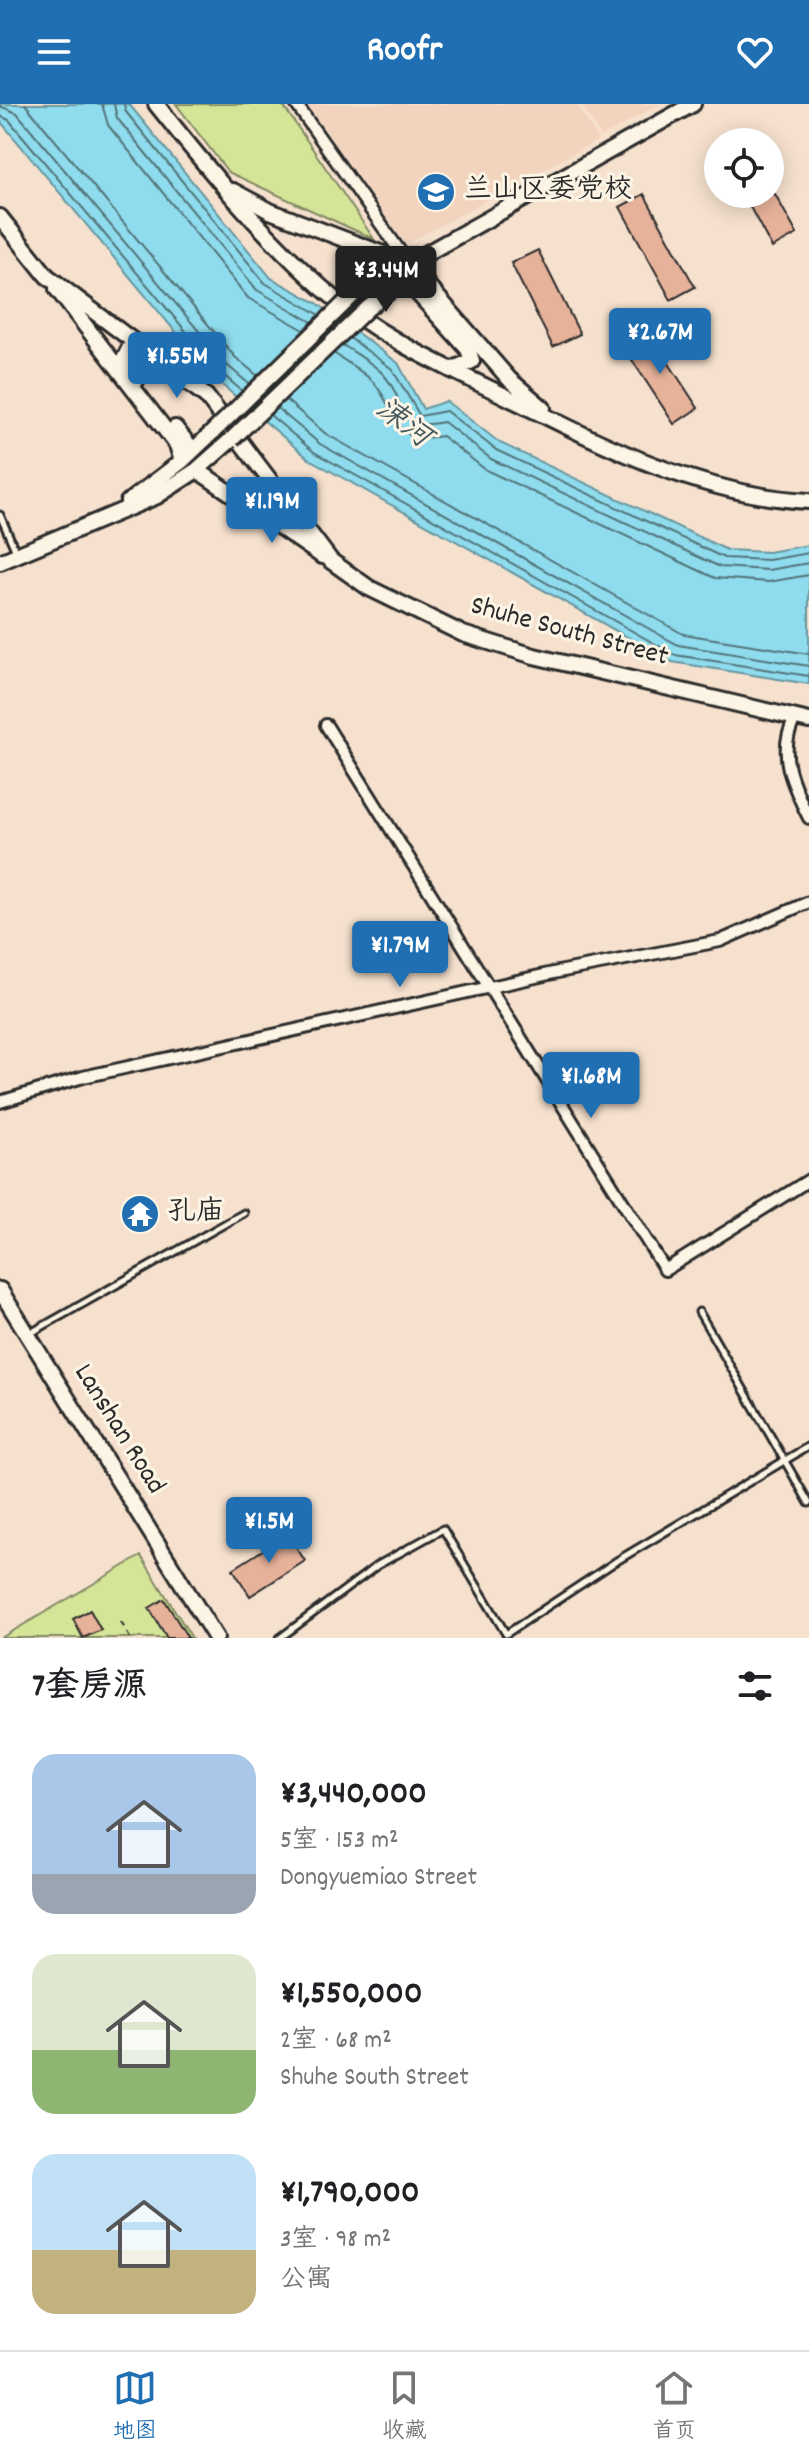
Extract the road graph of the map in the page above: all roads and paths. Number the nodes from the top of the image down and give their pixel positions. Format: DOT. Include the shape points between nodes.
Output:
graph roads {
  1 [pos="156,104"];
  2 [pos="296,104"];
  3 [pos="693,104"];
  4 [pos="222,185"];
  5 [pos="0,217"];
  6 [pos="285,251"];
  7 [pos="422,256"];
  8 [pos="397,262"];
  9 [pos="410,275"];
  10 [pos="47,276"];
  11 [pos="142,344"];
  12 [pos="451,370"];
  13 [pos="562,424"];
  14 [pos="187,455"];
  15 [pos="201,466"];
  16 [pos="285,498"];
  17 [pos="809,501"];
  18 [pos="115,512"];
  19 [pos="0,515"];
  20 [pos="17,554"];
  21 [pos="0,562"];
  22 [pos="369,588"];
  23 [pos="802,720"];
  24 [pos="326,725"];
  25 [pos="809,818"];
  26 [pos="809,902"];
  27 [pos="489,987"];
  28 [pos="0,1102"];
  29 [pos="809,1180"];
  30 [pos="244,1213"];
  31 [pos="3,1300"];
  32 [pos="699,1312"];
  33 [pos="28,1335"];
  34 [pos="809,1446"];
  35 [pos="783,1460"];
  36 [pos="809,1503"];
  37 [pos="121,1622"];
  38 [pos="130,1638"];
  39 [pos="216,1638"];
  40 [pos="280,1638"];
  1 -- 4 [label="main road"];
  2 -- 8 [label="street"];
  3 -- 7 [label="main road"];
  4 -- 6 [label="main road"];
  4 -- 8 [label="main road" via="270,211"];
  5 -- 10 [label="main road, Shuhe South Street"];
  6 -- 8 [label="main road" via="279,236 283,226 294,226"];
  6 -- 12 [label="main road" via="385,337"];
  7 -- 8 [label="main road"];
  7 -- 9 [label="main road"];
  8 -- 14 [label="main road, bridge" via="354,294"];
  9 -- 12 [label="main road" via="468,349 472,361"];
  9 -- 13 [label="main road" via="510,380"];
  9 -- 15 [label="main road, bridge"];
  10 -- 11 [label="main road, Shuhe South Street"];
  10 -- 14 [label="main road"];
  11 -- 14 [label="main road" via="130,347 125,357 130,375"];
  11 -- 16 [label="main road, Shuhe South Street" via="206,396"];
  12 -- 13 [label="main road"];
  13 -- 17 [label="main road" via="643,462 763,499"];
  14 -- 18 [label="main road"];
  15 -- 16 [label="main road" via="273,514"];
  15 -- 18 [label="main road" via="157,496"];
  15 -- 22 [label="main road"];
  16 -- 22 [label="main road, Shuhe South Street" via="331,561"];
  18 -- 20 [label="main road"];
  19 -- 20 [label="lane"];
  20 -- 21 [label="main road"];
  22 -- 23 [label="main road, Shuhe South Street" via="463,634 534,656"];
  23 -- 25 [label="street" via="786,735 790,781"];
  24 -- 27 [label="street"];
  26 -- 27 [label="street" via="720,941"];
  27 -- 28 [label="street" via="83,1077"];
  27 -- 29 [label="street" via="665,1270"];
  30 -- 33 [label="lane"];
  31 -- 33 [label="main road, Lanshan Road"];
  32 -- 35 [label="lane"];
  33 -- 39 [label="main road, Lanshan Road"];
  34 -- 35 [label="lane"];
  35 -- 36 [label="lane"];
  35 -- 40 [label="lane" via="506,1634 443,1529 378,1565"];
  37 -- 38 [label="path"];
}
